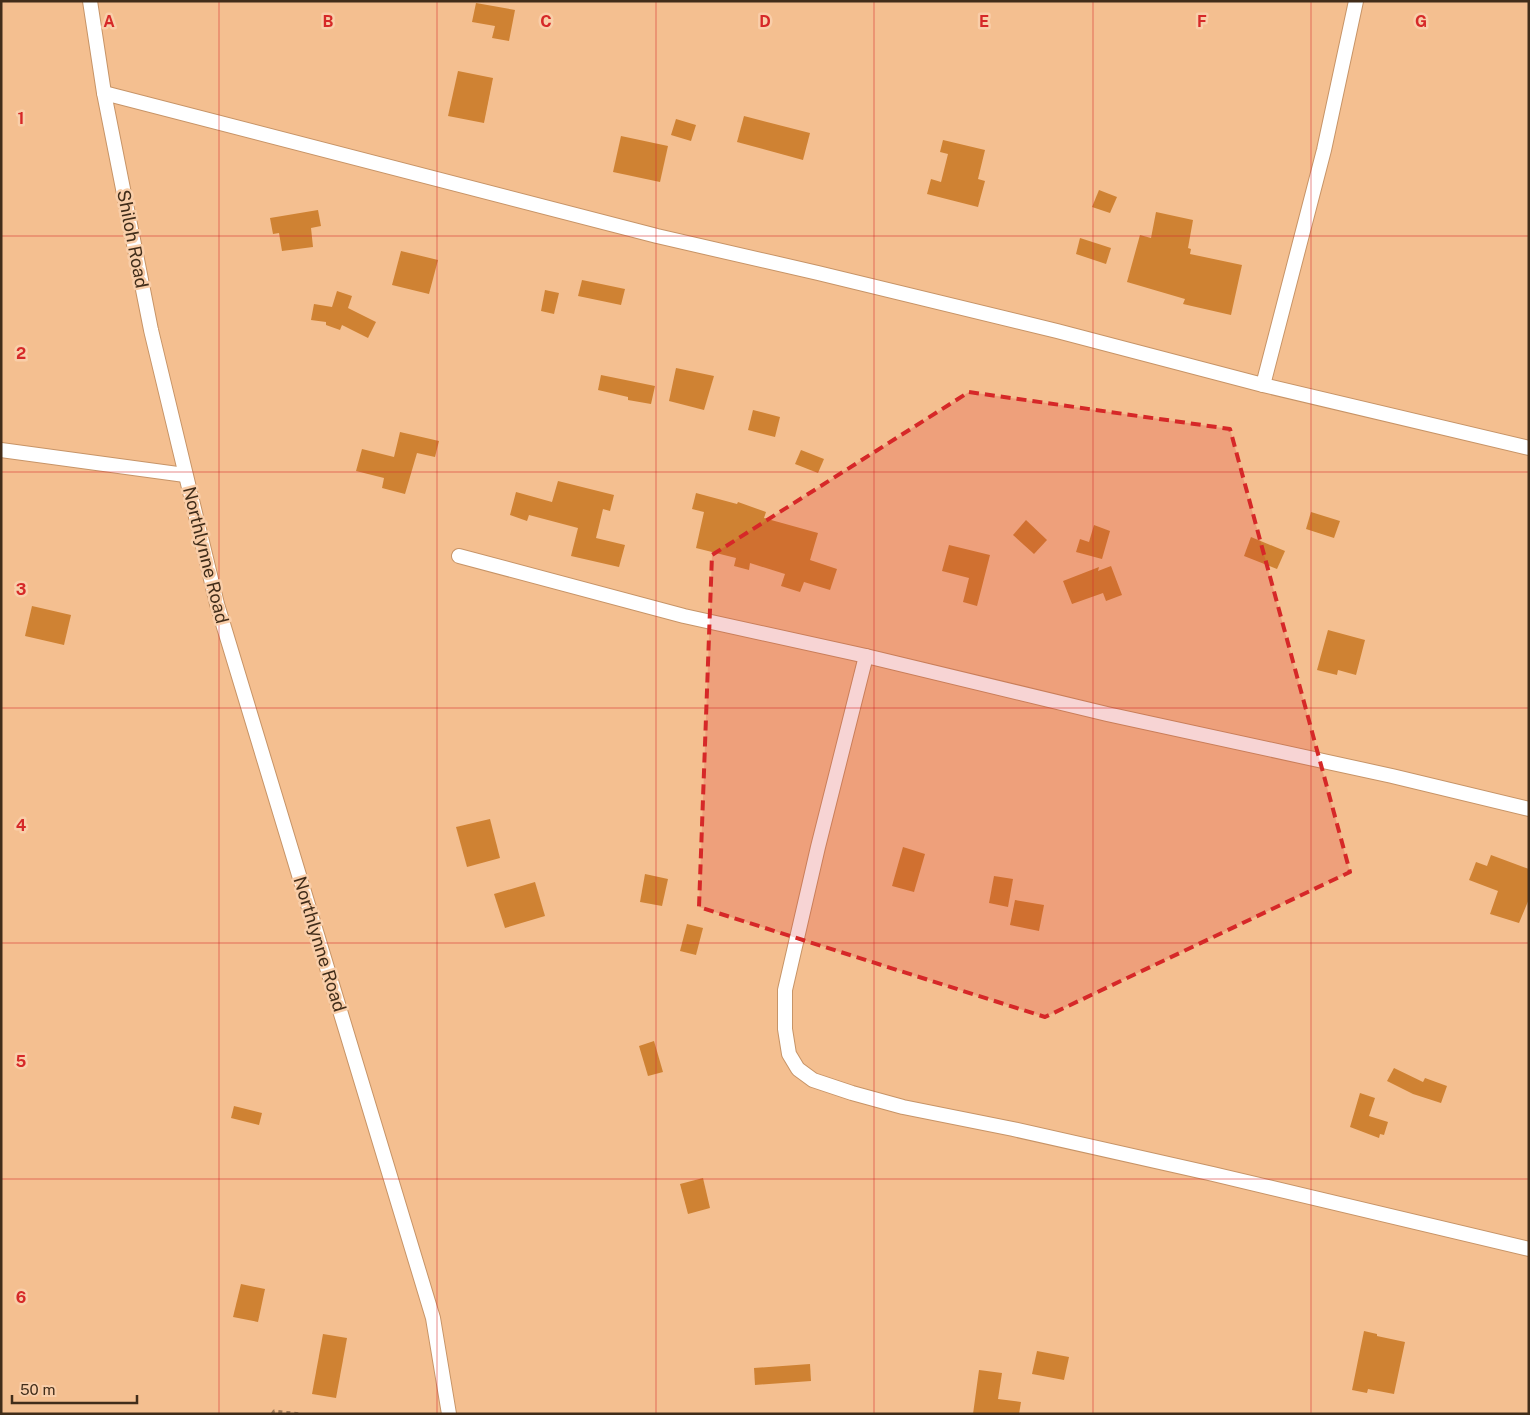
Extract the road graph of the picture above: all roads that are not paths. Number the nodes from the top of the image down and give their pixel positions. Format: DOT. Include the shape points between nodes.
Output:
graph roads {
  1 [pos="90,1"];
  2 [pos="1356,1"];
  3 [pos="104,93"];
  4 [pos="1263,385"];
  5 [pos="1529,448"];
  6 [pos="1,450"];
  7 [pos="185,475"];
  8 [pos="459,556"];
  9 [pos="866,656"];
  10 [pos="1529,809"];
  11 [pos="1529,1249"];
  12 [pos="449,1414"];
  1 -- 3 [label="street, Shiloh Road"];
  2 -- 4 [label="street" via="1324,150"];
  3 -- 4 [label="street" via="657,236 1057,331"];
  3 -- 7 [label="street, Shiloh Road" via="151,330"];
  4 -- 5 [label="street"];
  6 -- 7 [label="street"];
  7 -- 12 [label="street, Northlynne Road" via="220,613 434,1318"];
  8 -- 9 [label="street" via="684,616"];
  9 -- 10 [label="street"];
  9 -- 11 [label="street" via="786,990 785,1029 789,1054 798,1069 813,1080 903,1107 1013,1129"];
}
